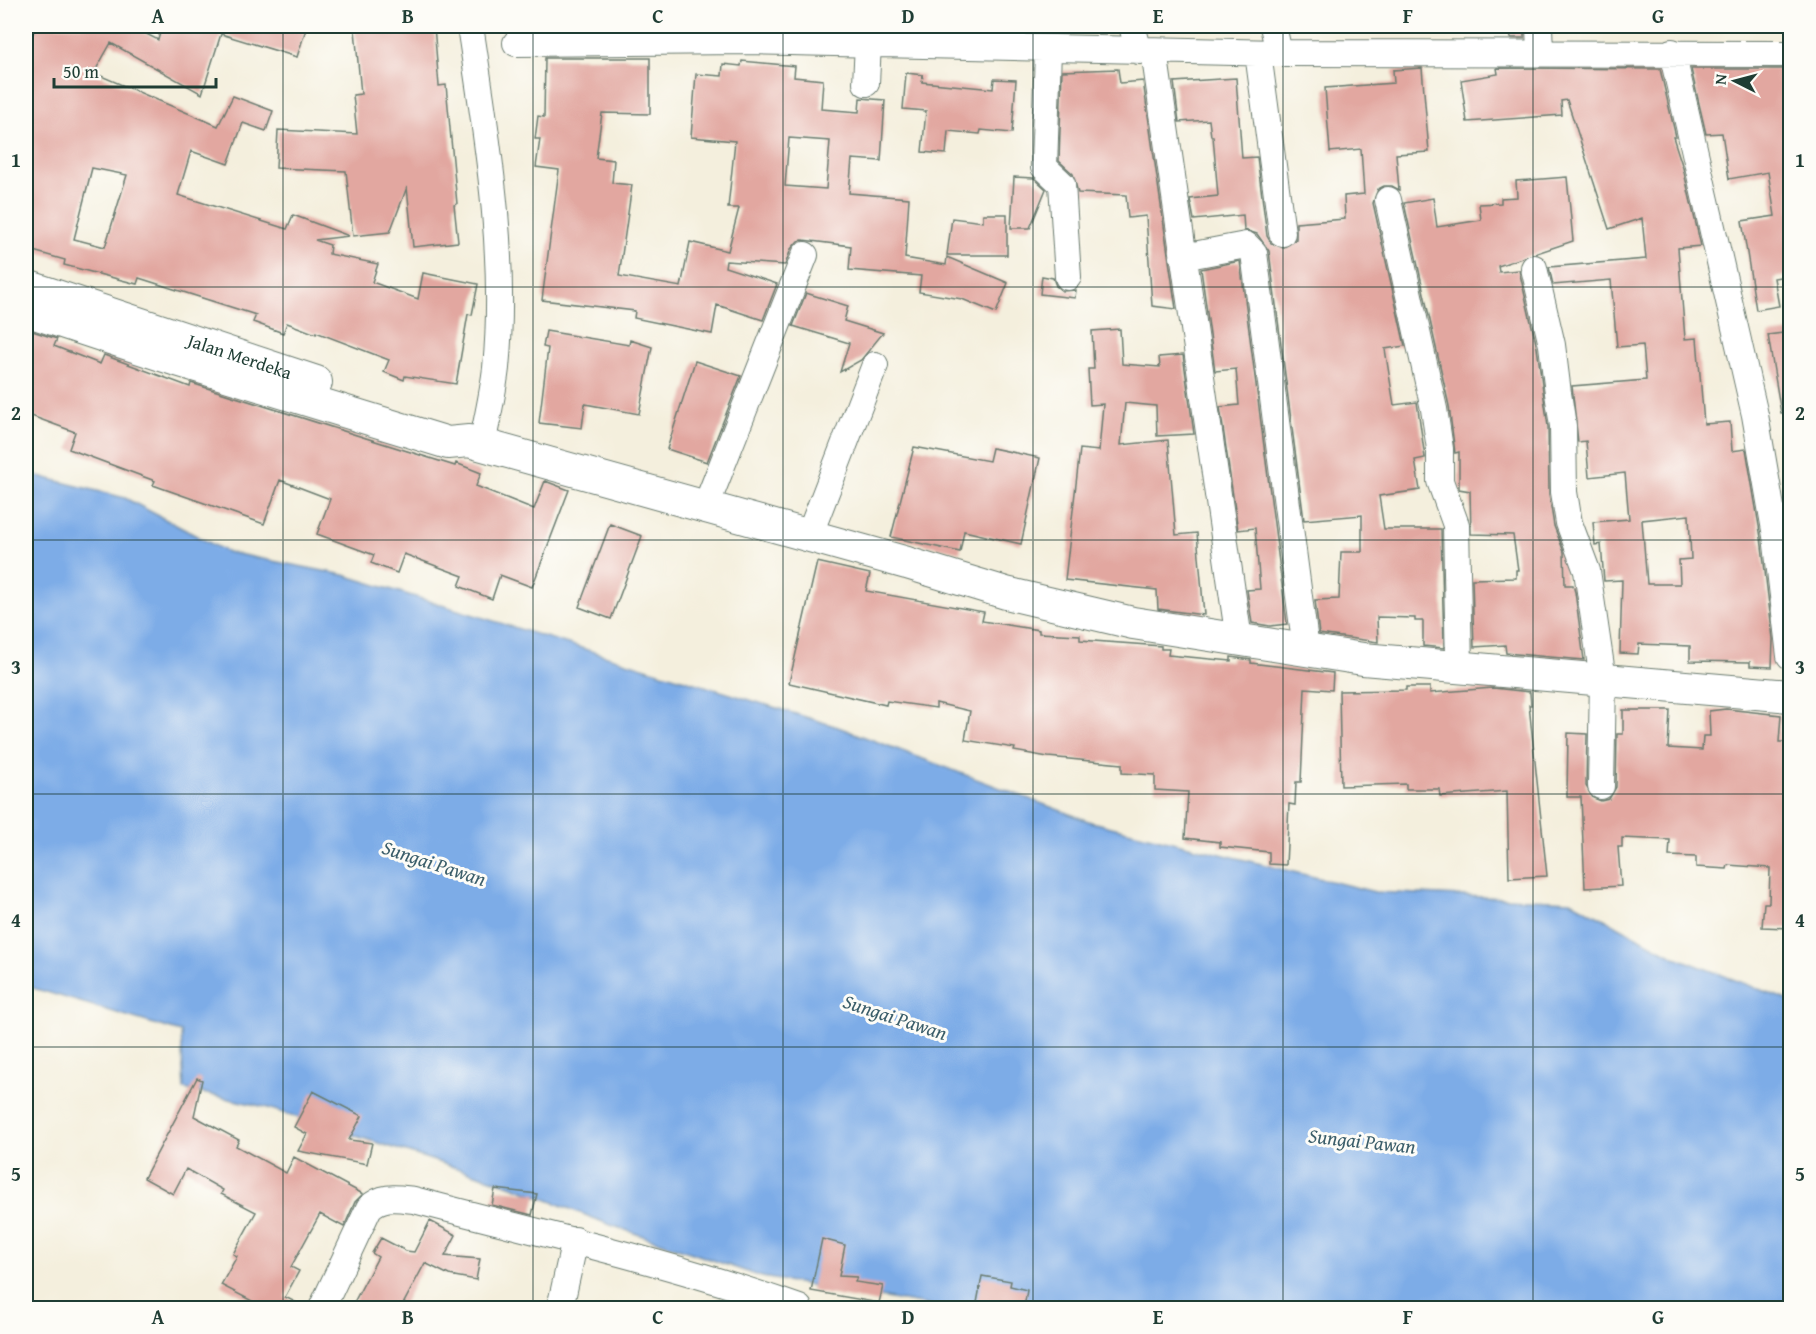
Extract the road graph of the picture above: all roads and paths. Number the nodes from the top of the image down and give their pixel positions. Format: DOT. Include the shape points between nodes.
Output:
graph roads {
  1 [pos="1132,26"];
  2 [pos="1273,26"];
  3 [pos="1539,26"];
  4 [pos="472,34"];
  5 [pos="868,44"];
  6 [pos="1048,50"];
  7 [pos="1146,51"];
  8 [pos="1672,52"];
  9 [pos="1268,53"];
  10 [pos="1540,53"];
  11 [pos="1791,54"];
  12 [pos="866,83"];
  13 [pos="1388,200"];
  14 [pos="1282,233"];
  15 [pos="805,255"];
  16 [pos="1183,257"];
  17 [pos="1534,268"];
  18 [pos="1068,277"];
  19 [pos="26,286"];
  20 [pos="26,310"];
  21 [pos="875,364"];
  22 [pos="316,393"];
  23 [pos="463,439"];
  24 [pos="706,506"];
  25 [pos="809,536"];
  26 [pos="1239,640"];
  27 [pos="1306,650"];
  28 [pos="1791,656"];
  29 [pos="1459,667"];
  30 [pos="1603,680"];
  31 [pos="1791,696"];
  32 [pos="1601,786"];
  33 [pos="575,1240"];
  34 [pos="322,1308"];
  35 [pos="560,1308"];
  36 [pos="799,1308"];
  1 -- 7 [label="street"];
  2 -- 9 [label="street"];
  3 -- 10 [label="street"];
  4 -- 5 [label="street" via="512,43"];
  4 -- 23 [label="street" via="491,174 498,269 495,370"];
  5 -- 6 [label="street"];
  5 -- 12 [label="street"];
  6 -- 7 [label="street"];
  6 -- 18 [label="street" via="1044,167 1062,184"];
  7 -- 9 [label="street"];
  7 -- 16 [label="street"];
  8 -- 10 [label="street"];
  8 -- 11 [label="street"];
  8 -- 28 [label="street" via="1755,415"];
  9 -- 10 [label="street"];
  9 -- 14 [label="street"];
  13 -- 29 [label="street" via="1434,409 1440,481 1456,525"];
  15 -- 24 [label="street"];
  16 -- 26 [label="street"];
  16 -- 27 [label="street" via="1246,245 1254,253"];
  17 -- 30 [label="street" via="1563,426 1564,492 1569,523 1587,571"];
  19 -- 22 [label="main road, Jalan Merdeka"];
  20 -- 22 [label="main road, Jalan Merdeka"];
  21 -- 25 [label="street"];
  22 -- 23 [label="main road, Jalan Merdeka"];
  23 -- 24 [label="main road, Jalan Merdeka"];
  24 -- 25 [label="main road, Jalan Merdeka"];
  25 -- 26 [label="main road, Jalan Merdeka" via="1041,602 1133,624"];
  26 -- 27 [label="main road, Jalan Merdeka"];
  27 -- 29 [label="main road, Jalan Merdeka"];
  29 -- 30 [label="main road, Jalan Merdeka"];
  30 -- 31 [label="main road, Jalan Merdeka"];
  30 -- 32 [label="street"];
  33 -- 34 [label="street" via="414,1200 377,1200 355,1233"];
  33 -- 35 [label="street"];
  33 -- 36 [label="street"];
}
